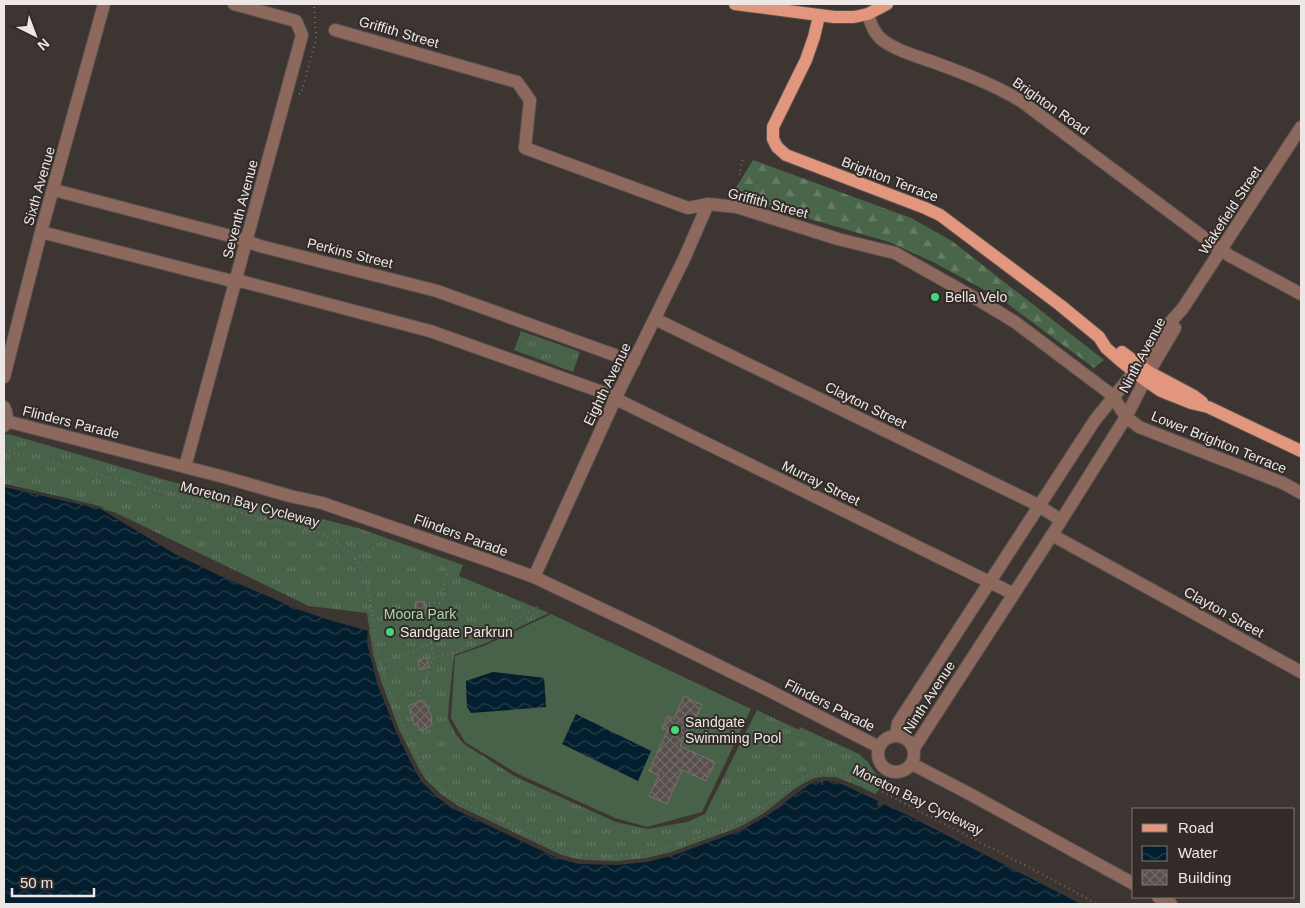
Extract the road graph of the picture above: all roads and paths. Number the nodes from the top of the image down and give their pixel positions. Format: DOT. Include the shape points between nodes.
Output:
graph roads {
  1 [pos="104,4"];
  2 [pos="234,4"];
  3 [pos="314,4"];
  4 [pos="735,4"];
  5 [pos="887,4"];
  6 [pos="868,14"];
  7 [pos="819,16"];
  8 [pos="335,30"];
  9 [pos="301,94"];
  10 [pos="1301,127"];
  11 [pos="743,158"];
  12 [pos="54,190"];
  13 [pos="725,200"];
  14 [pos="708,204"];
  15 [pos="41,232"];
  16 [pos="247,242"];
  17 [pos="1221,250"];
  18 [pos="236,281"];
  19 [pos="1301,294"];
  20 [pos="1183,308"];
  21 [pos="655,319"];
  22 [pos="634,362"];
  23 [pos="1142,372"];
  24 [pos="4,376"];
  25 [pos="616,397"];
  26 [pos="1114,398"];
  27 [pos="4,407"];
  28 [pos="1126,417"];
  29 [pos="5,423"];
  30 [pos="4,450"];
  31 [pos="1301,451"];
  32 [pos="185,467"];
  33 [pos="1301,494"];
  34 [pos="1039,506"];
  35 [pos="1062,520"];
  36 [pos="1052,535"];
  37 [pos="379,546"];
  38 [pos="355,560"];
  39 [pos="448,570"];
  40 [pos="534,577"];
  41 [pos="990,582"];
  42 [pos="1014,594"];
  43 [pos="424,603"];
  44 [pos="443,603"];
  45 [pos="541,605"];
  46 [pos="474,632"];
  47 [pos="443,635"];
  48 [pos="431,643"];
  49 [pos="434,657"];
  50 [pos="380,663"];
  51 [pos="1301,672"];
  52 [pos="419,701"];
  53 [pos="896,735"];
  54 [pos="879,747"];
  55 [pos="914,748"];
  56 [pos="912,764"];
  57 [pos="1132,883"];
  58 [pos="1160,898"];
  59 [pos="1097,904"];
  60 [pos="1172,904"];
  1 -- 12 [label="street, Sixth Avenue"];
  2 -- 16 [label="street, Seventh Avenue" via="296,21 302,35"];
  3 -- 9 [label="path" via="316,39"];
  4 -- 7 [label="main road"];
  5 -- 6 [label="main road"];
  6 -- 7 [label="main road"];
  6 -- 17 [label="street, Brighton Road" via="879,37 903,51 1003,90"];
  7 -- 23 [label="main road, Brighton Terrace" via="806,60 773,126 777,147 786,155 940,215 1099,337 1111,342"];
  8 -- 14 [label="street, Griffith Street" via="517,82 530,100 525,148 688,208"];
  10 -- 17 [label="street, Wakefield Street"];
  11 -- 13 [label="path" via="739,174 759,189 752,194 732,190"];
  12 -- 15 [label="street, Sixth Avenue"];
  12 -- 16 [label="street, Perkins Street"];
  14 -- 21 [label="street, Eighth Avenue"];
  14 -- 26 [label="street, Griffith Street" via="737,207 895,253 1015,322"];
  15 -- 18 [label="street"];
  15 -- 24 [label="street, Sixth Avenue"];
  16 -- 18 [label="street, Seventh Avenue"];
  16 -- 22 [label="street, Perkins Street" via="437,291"];
  17 -- 19 [label="street, Brighton Road"];
  17 -- 20 [label="street, Wakefield Street"];
  18 -- 25 [label="street" via="430,331"];
  18 -- 32 [label="street, Seventh Avenue"];
  20 -- 23 [label="street, Ninth Avenue" via="1174,330"];
  21 -- 22 [label="street, Eighth Avenue"];
  21 -- 34 [label="street, Clayton Street"];
  22 -- 25 [label="street, Eighth Avenue"];
  23 -- 26 [label="street, Ninth Avenue"];
  23 -- 28 [label="street, Ninth Avenue"];
  23 -- 31 [label="main road, Brighton Terrace" via="1161,390 1208,407"];
  25 -- 40 [label="street, Eighth Avenue"];
  25 -- 41 [label="street, Murray Street"];
  26 -- 28 [label="street, Griffith Street"];
  26 -- 34 [label="street, Ninth Avenue" via="1095,420"];
  27 -- 29 [label="street" via="7,412"];
  28 -- 33 [label="street, Lower Brighton Terrace" via="1139,426"];
  28 -- 35 [label="street, Ninth Avenue"];
  29 -- 32 [label="street, Flinders Parade"];
  30 -- 38 [label="path, Moreton Bay Cycleway" via="319,532 332,538"];
  32 -- 40 [label="street, Flinders Parade" via="322,503"];
  34 -- 35 [label="street, Clayton Street"];
  34 -- 41 [label="street, Ninth Avenue"];
  35 -- 36 [label="street, Ninth Avenue"];
  36 -- 42 [label="street, Ninth Avenue"];
  36 -- 51 [label="street, Clayton Street"];
  37 -- 38 [label="path"];
  38 -- 50 [label="path, Moreton Bay Cycleway" via="365,576"];
  39 -- 44 [label="path" via="442,592"];
  40 -- 54 [label="street, Flinders Parade"];
  41 -- 42 [label="street, Murray Street"];
  41 -- 53 [label="street, Ninth Avenue" via="898,723"];
  42 -- 55 [label="street, Ninth Avenue"];
  43 -- 44 [label="path"];
  44 -- 47 [label="path"];
  45 -- 46 [label="path" via="502,628"];
  46 -- 47 [label="path"];
  46 -- 49 [label="path" via="459,651"];
  47 -- 48 [label="path"];
  48 -- 49 [label="path"];
  48 -- 50 [label="path"];
  49 -- 52 [label="path"];
  50 -- 59 [label="path, Moreton Bay Cycleway" via="405,730 423,767 436,784 460,802 562,850 580,855 617,856 669,848 738,822 763,808 805,776 829,772 872,787"];
  53 -- 54 [label="street, Flinders Parade" via="886,738"];
  53 -- 55 [label="street" via="907,738"];
  54 -- 56 [label="street, Flinders Parade" via="878,759 890,771 902,771"];
  55 -- 56 [label="street"];
  56 -- 57 [label="street"];
  58 -- 60 [label="street"];
}
